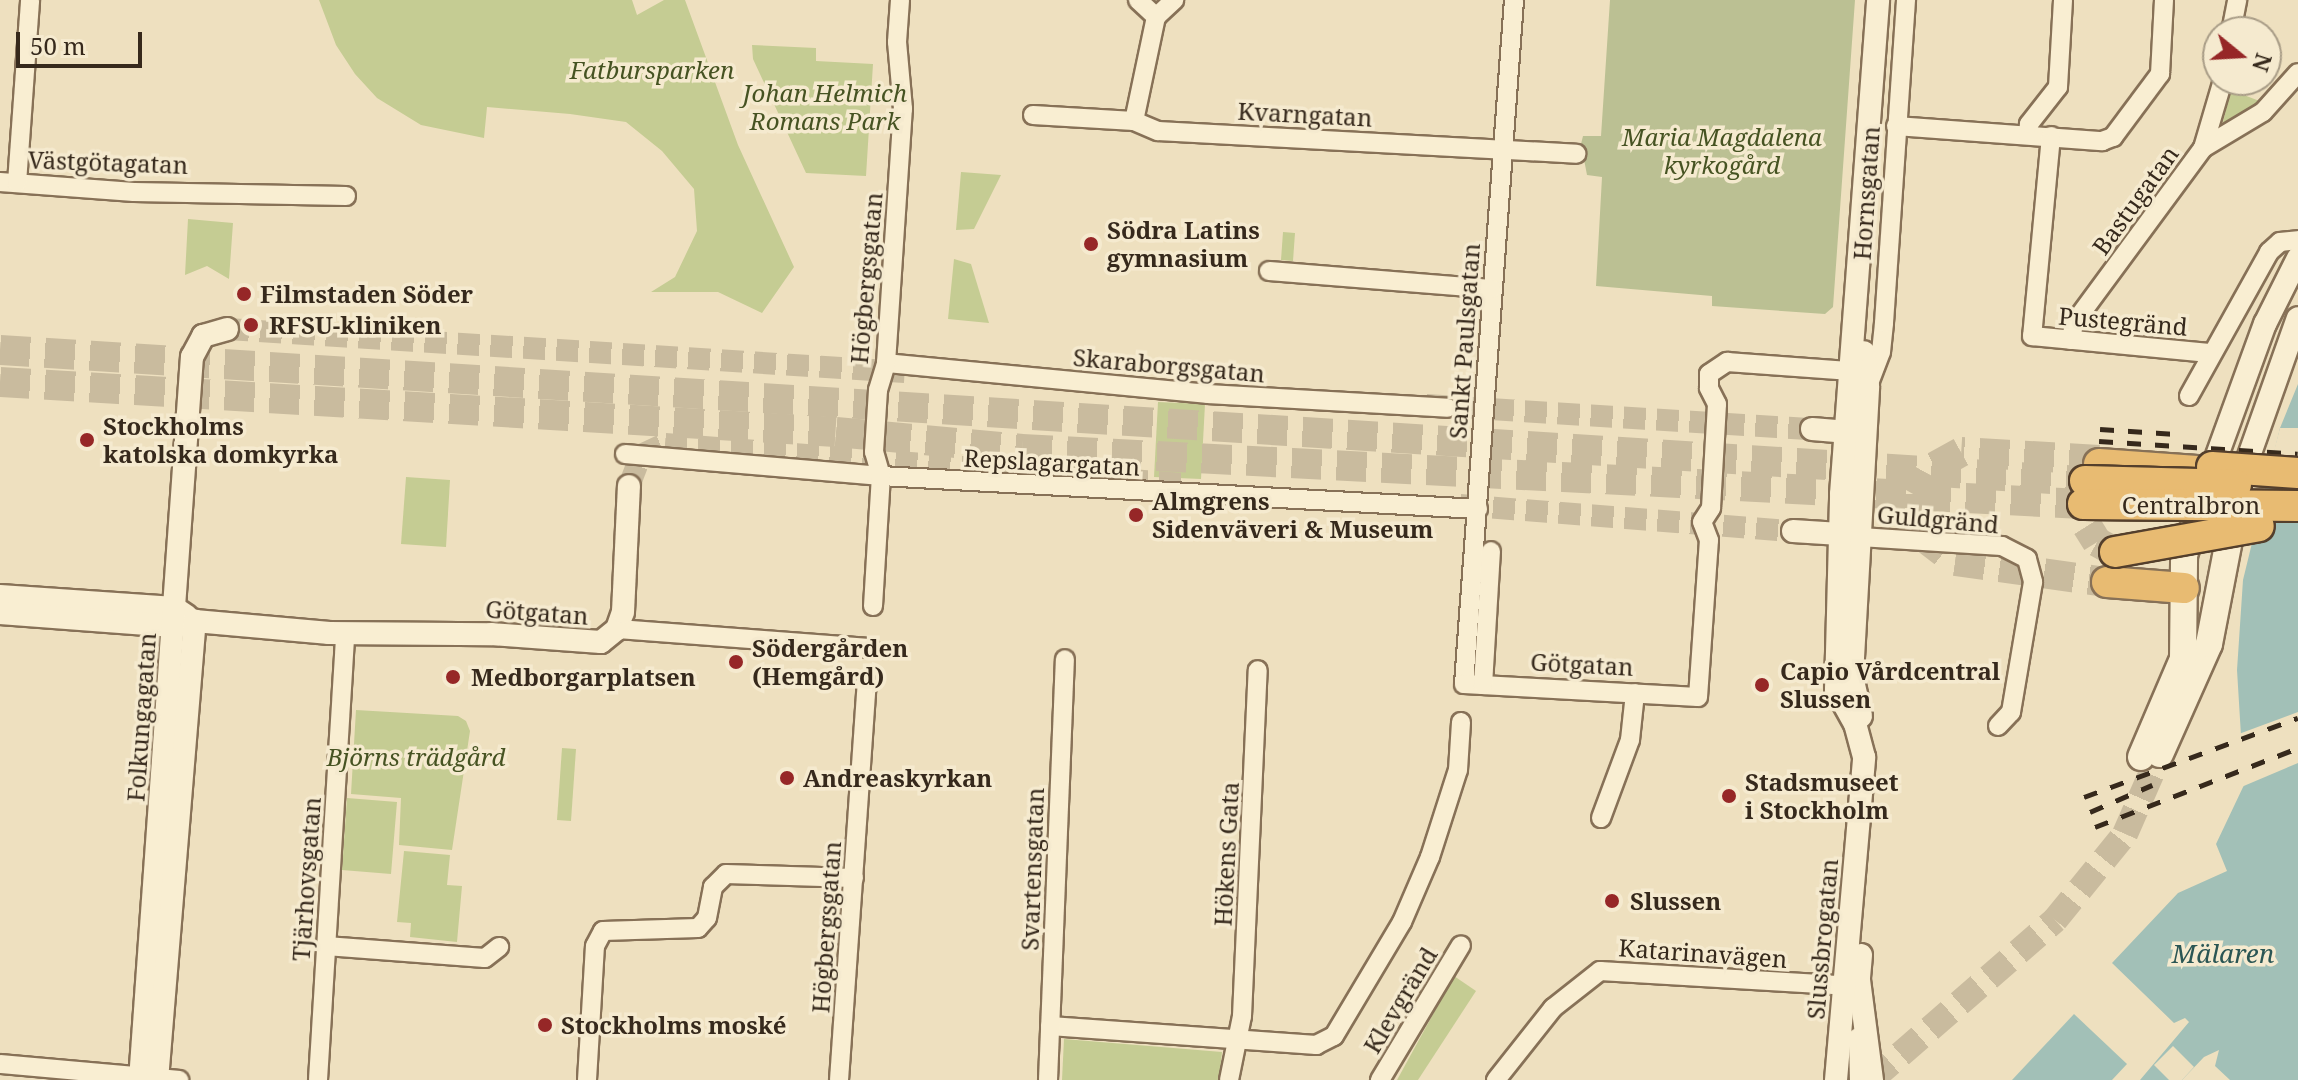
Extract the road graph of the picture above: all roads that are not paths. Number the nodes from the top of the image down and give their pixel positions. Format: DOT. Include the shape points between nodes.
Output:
graph roads {
  1 [pos="30,0"];
  2 [pos="900,0"];
  3 [pos="1138,0"];
  4 [pos="1174,0"];
  5 [pos="1514,0"];
  6 [pos="1878,0"];
  7 [pos="1887,0"];
  8 [pos="1906,0"];
  9 [pos="2063,0"];
  10 [pos="2164,0"];
  11 [pos="1156,17"];
  12 [pos="2298,73"];
  13 [pos="2218,96"];
  14 [pos="1033,115"];
  15 [pos="1134,121"];
  16 [pos="1896,126"];
  17 [pos="2028,135"];
  18 [pos="2051,136"];
  19 [pos="1502,148"];
  20 [pos="2203,148"];
  21 [pos="1576,154"];
  22 [pos="8,183"];
  23 [pos="346,196"];
  24 [pos="2298,240"];
  25 [pos="2298,258"];
  26 [pos="1269,271"];
  27 [pos="1491,289"];
  28 [pos="2298,318"];
  29 [pos="227,329"];
  30 [pos="2071,340"];
  31 [pos="2209,353"];
  32 [pos="886,363"];
  33 [pos="1861,376"];
  34 [pos="2189,396"];
  35 [pos="1448,408"];
  36 [pos="1812,429"];
  37 [pos="1856,432"];
  38 [pos="625,454"];
  39 [pos="2211,472"];
  40 [pos="2243,473"];
  41 [pos="2298,473"];
  42 [pos="881,476"];
  43 [pos="2092,477"];
  44 [pos="629,486"];
  45 [pos="2298,487"];
  46 [pos="2298,506"];
  47 [pos="1478,509"];
  48 [pos="2298,517"];
  49 [pos="1793,531"];
  50 [pos="1850,535"];
  51 [pos="1491,551"];
  52 [pos="2115,552"];
  53 [pos="2219,581"];
  54 [pos="2107,582"];
  55 [pos="2184,588"];
  56 [pos="0,596"];
  57 [pos="873,606"];
  58 [pos="0,613"];
  59 [pos="182,618"];
  60 [pos="617,629"];
  61 [pos="345,633"];
  62 [pos="870,648"];
  63 [pos="1065,659"];
  64 [pos="1258,670"];
  65 [pos="867,683"];
  66 [pos="1474,685"];
  67 [pos="1635,693"];
  68 [pos="1854,714"];
  69 [pos="1461,722"];
  70 [pos="1998,726"];
  71 [pos="1601,818"];
  72 [pos="854,878"];
  73 [pos="1461,945"];
  74 [pos="326,946"];
  75 [pos="499,947"];
  76 [pos="1852,982"];
  77 [pos="1050,1026"];
  78 [pos="1235,1040"];
  79 [pos="0,1064"];
  80 [pos="155,1078"];
  81 [pos="318,1080"];
  82 [pos="587,1080"];
  83 [pos="839,1080"];
  84 [pos="1048,1080"];
  85 [pos="1229,1080"];
  86 [pos="1380,1080"];
  87 [pos="1496,1080"];
  88 [pos="1836,1080"];
  89 [pos="1859,1080"];
  90 [pos="1872,1080"];
  1 -- 22 [label="street"];
  2 -- 32 [label="street, Högbergsgatan" via="897,42 903,109"];
  3 -- 11 [label="street"];
  4 -- 11 [label="street"];
  5 -- 19 [label="street, Sankt Paulsgatan"];
  6 -- 33 [label="street, Hornsgatan"];
  7 -- 33 [label="street, Hornsgatan"];
  8 -- 16 [label="street, Hornsgatan"];
  9 -- 17 [label="street" via="2058,87 2029,124"];
  10 -- 18 [label="street" via="2160,74 2113,137 2102,141"];
  11 -- 15 [label="street"];
  12 -- 20 [label="street" via="2263,112"];
  13 -- 20 [label="street, Bastugatan"];
  14 -- 15 [label="street, Kvarngatan"];
  15 -- 19 [label="street, Kvarngatan" via="1158,131"];
  16 -- 17 [label="street"];
  16 -- 33 [label="street, Hornsgatan" via="1881,352"];
  17 -- 18 [label="street"];
  18 -- 30 [label="street, Pustegränd" via="2032,336"];
  19 -- 21 [label="street, Kvarngatan"];
  19 -- 27 [label="street, Sankt Paulsgatan"];
  20 -- 30 [label="street, Bastugatan" via="2074,323"];
  22 -- 23 [label="street, Västgötagatan" via="134,192 214,189"];
  24 -- 31 [label="street" via="2280,242 2269,252"];
  25 -- 39 [label="street" via="2265,324"];
  26 -- 27 [label="street"];
  27 -- 47 [label="street, Sankt Paulsgatan" via="1476,410"];
  28 -- 40 [label="street"];
  29 -- 59 [label="street, Folkungagatan" via="203,336 192,357"];
  30 -- 31 [label="street, Pustegränd"];
  31 -- 34 [label="street"];
  32 -- 35 [label="street, Skaraborgsgatan" via="1208,394"];
  32 -- 42 [label="street, Högbergsgatan" via="878,390 874,452"];
  33 -- 37 [label="street, Hornsgatan"];
  33 -- 67 [label="street, Götgatan" via="1727,362 1709,374 1717,404 1711,508 1702,522 1709,549 1698,697"];
  36 -- 37 [label="street"];
  37 -- 50 [label="street, Hornsgatan"];
  37 -- 50 [label="street, Hornsgatan" via="1861,505"];
  38 -- 42 [label="street, Repslagargatan"];
  39 -- 40 [label="main road"];
  39 -- 43 [label="highway"];
  39 -- 55 [label="main road" via="2184,555"];
  40 -- 53 [label="main road"];
  41 -- 43 [label="highway, bridge"];
  42 -- 47 [label="street, Repslagargatan"];
  42 -- 57 [label="street, Högbergsgatan"];
  43 -- 45 [label="highway, Centralbron, bridge"];
  43 -- 46 [label="highway, Centralbron, bridge"];
  44 -- 60 [label="street"];
  47 -- 66 [label="street, Sankt Paulsgatan"];
  48 -- 52 [label="highway, bridge" via="2163,548"];
  49 -- 50 [label="street"];
  50 -- 68 [label="street, Hornsgatan"];
  50 -- 70 [label="street, Guldgränd" via="2002,546 2027,559 2033,582 2011,712"];
  51 -- 66 [label="street"];
  53 -- 55 [label="main road"];
  53 -- 55 [label="main road" via="2209,644 2151,756 2183,659"];
  54 -- 55 [label="highway"];
  56 -- 59 [label="street, Götgatan"];
  58 -- 59 [label="street, Götgatan"];
  59 -- 61 [label="street, Götgatan"];
  59 -- 80 [label="street, Folkungagatan"];
  60 -- 61 [label="street, Götgatan" via="610,638 593,642 476,633"];
  60 -- 62 [label="street, Götgatan"];
  61 -- 74 [label="street, Tjärhovsgatan"];
  63 -- 77 [label="street, Svartensgatan"];
  64 -- 78 [label="street, Hökens Gata" via="1243,1004"];
  65 -- 72 [label="street, Högbergsgatan"];
  66 -- 67 [label="street, Götgatan"];
  67 -- 71 [label="street" via="1630,740"];
  68 -- 76 [label="street, Slussbrogatan" via="1875,750 1876,772"];
  69 -- 78 [label="street" via="1458,770 1430,857 1402,922 1334,1036 1316,1045"];
  72 -- 82 [label="street" via="726,874 713,887 707,918 698,928 603,931 595,946"];
  72 -- 83 [label="street, Högbergsgatan"];
  73 -- 86 [label="street, Klevgränd"];
  74 -- 75 [label="street" via="485,958"];
  74 -- 81 [label="street, Tjärhovsgatan"];
  76 -- 87 [label="street, Katarinavägen" via="1600,971 1582,980 1553,1008"];
  76 -- 88 [label="street, Slussbrogatan"];
  76 -- 89 [label="street"];
  76 -- 90 [label="street, Slussbrogatan"];
  77 -- 78 [label="street"];
  77 -- 84 [label="street, Svartensgatan"];
  78 -- 85 [label="street, Hökens Gata"];
  79 -- 80 [label="street"];
}
